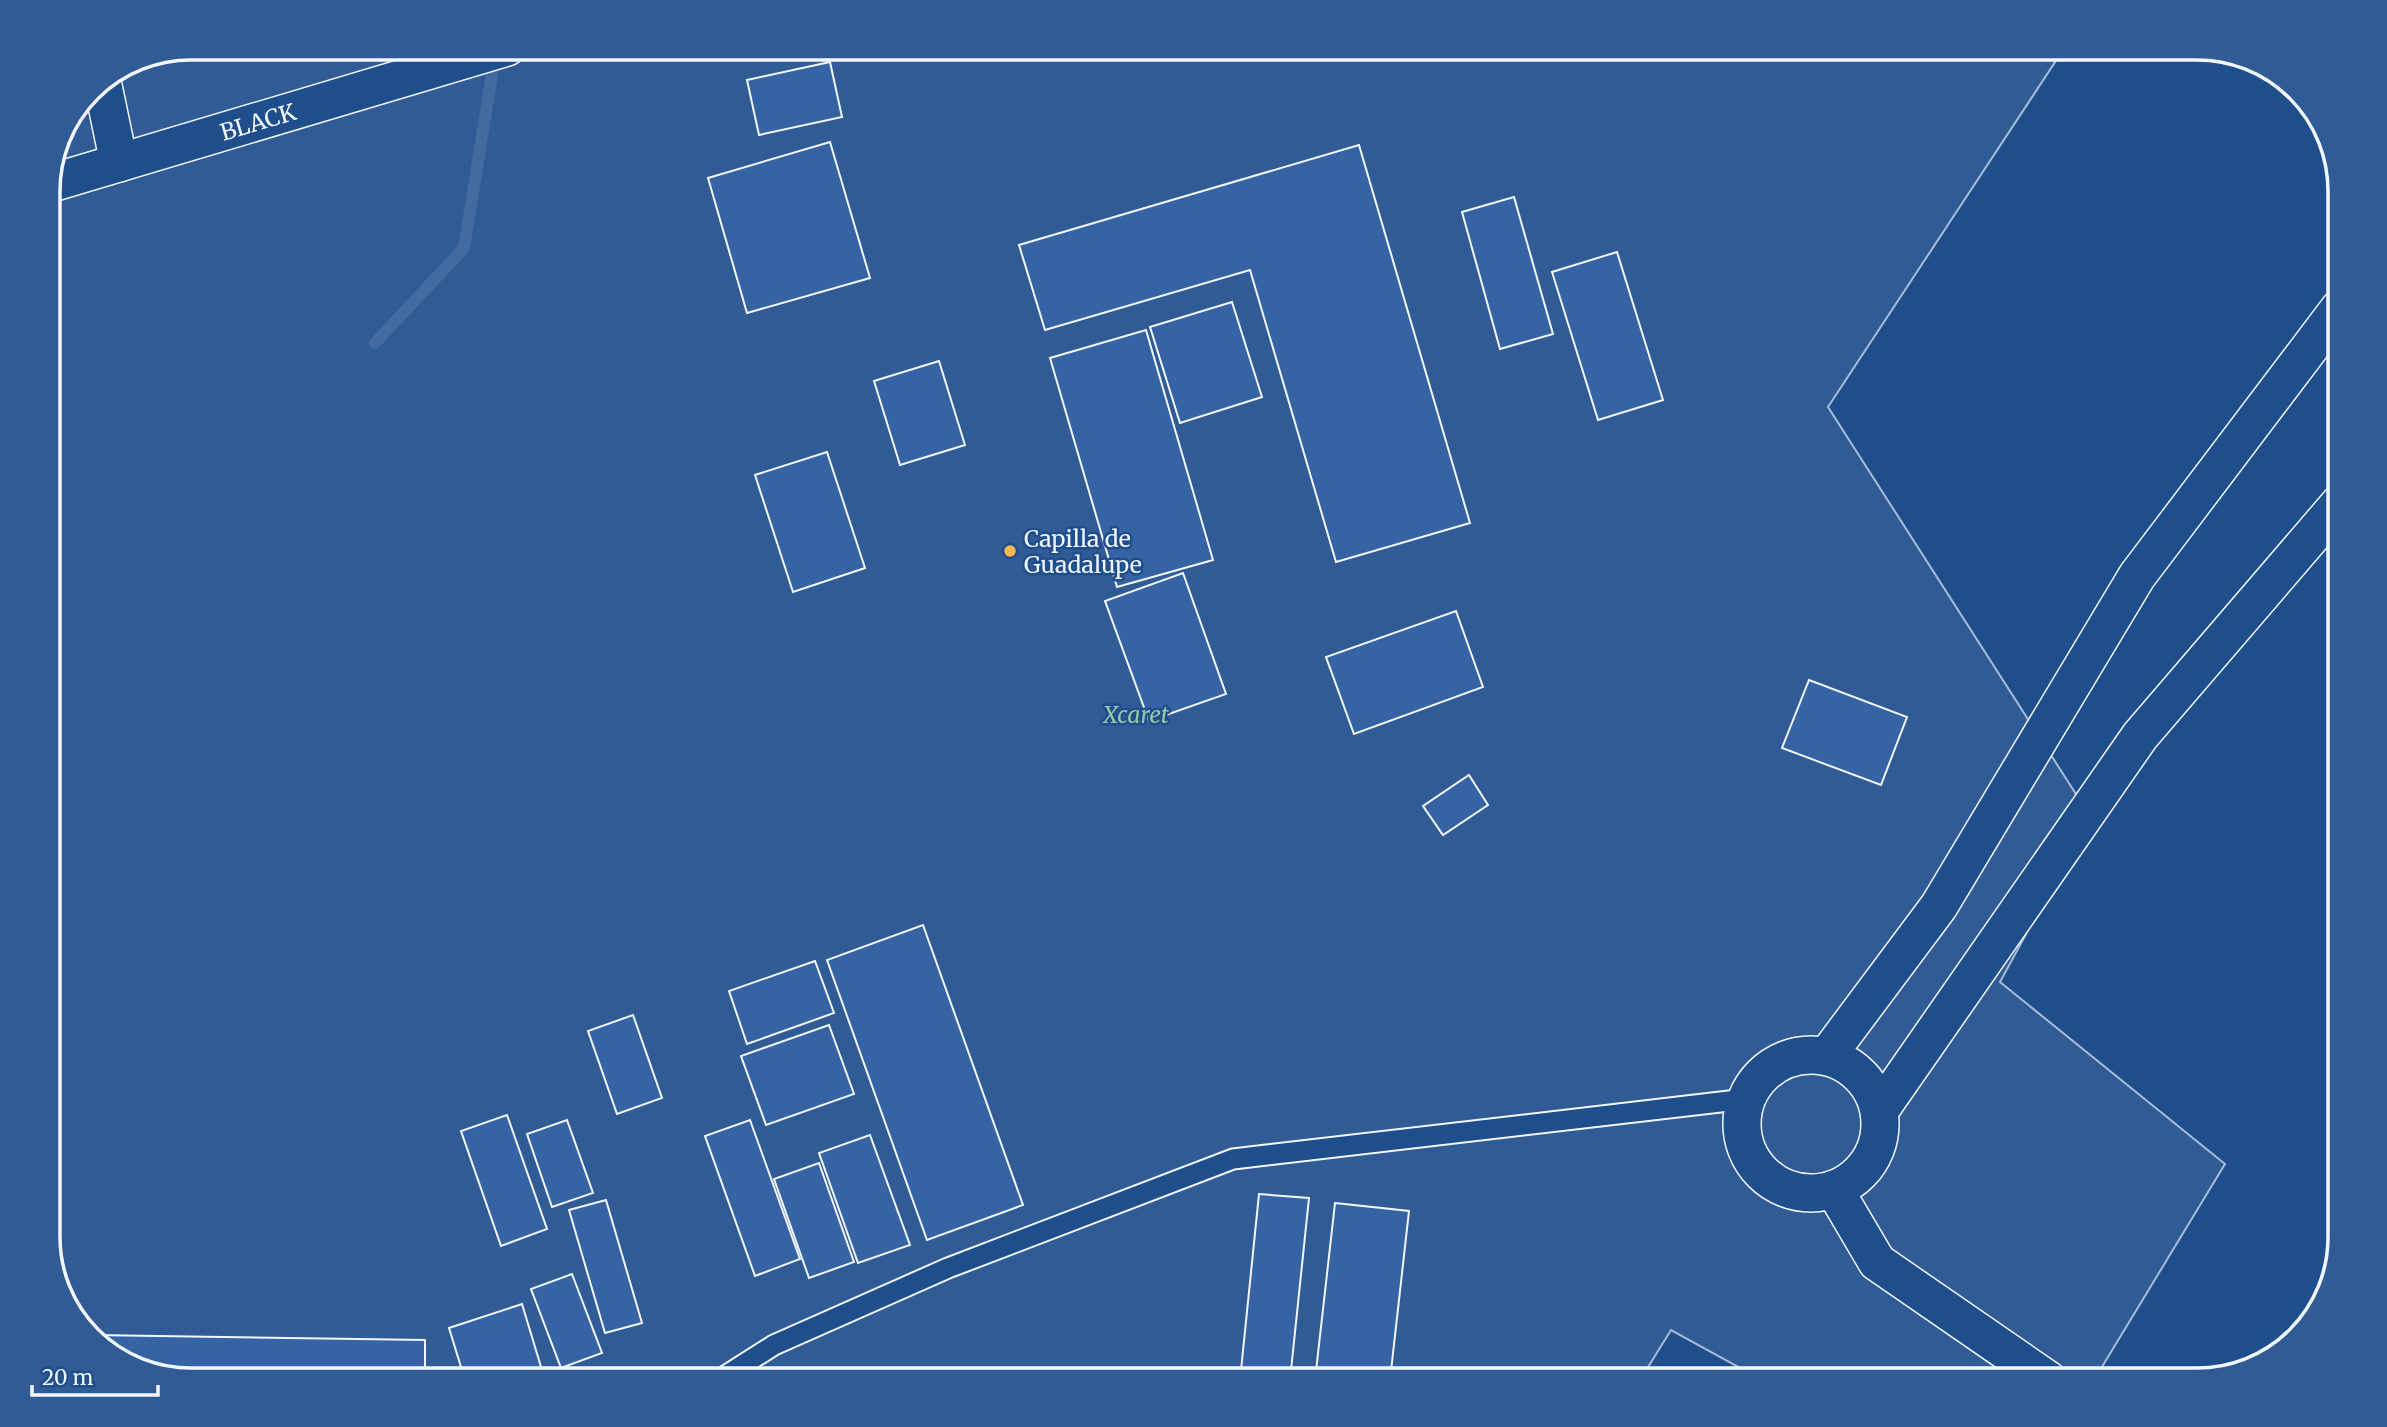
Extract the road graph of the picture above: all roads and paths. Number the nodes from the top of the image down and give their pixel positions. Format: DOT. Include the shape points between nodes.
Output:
graph roads {
  1 [pos="446,60"];
  2 [pos="104,92"];
  3 [pos="119,163"];
  4 [pos="60,180"];
  5 [pos="2327,326"];
  6 [pos="2327,518"];
  7 [pos="1827,1056"];
  8 [pos="1746,1099"];
  9 [pos="1880,1110"];
  10 [pos="1835,1189"];
  11 [pos="738,1368"];
  12 [pos="2031,1368"];
  1 -- 3 [label="street, BLACK"];
  2 -- 3 [label="street"];
  3 -- 4 [label="street, BLACK"];
  5 -- 7 [label="street" via="2137,576 1939,906"];
  6 -- 9 [label="street" via="2140,736"];
  7 -- 8 [label="street" via="1788,1058 1770,1068"];
  7 -- 9 [label="street" via="1861,1075"];
  8 -- 10 [label="street" via="1743,1138 1761,1172 1795,1191"];
  8 -- 11 [label="lane" via="1233,1159 948,1268 774,1345"];
  9 -- 10 [label="street" via="1877,1149 1859,1173"];
  10 -- 12 [label="street" via="1877,1262"];
}
